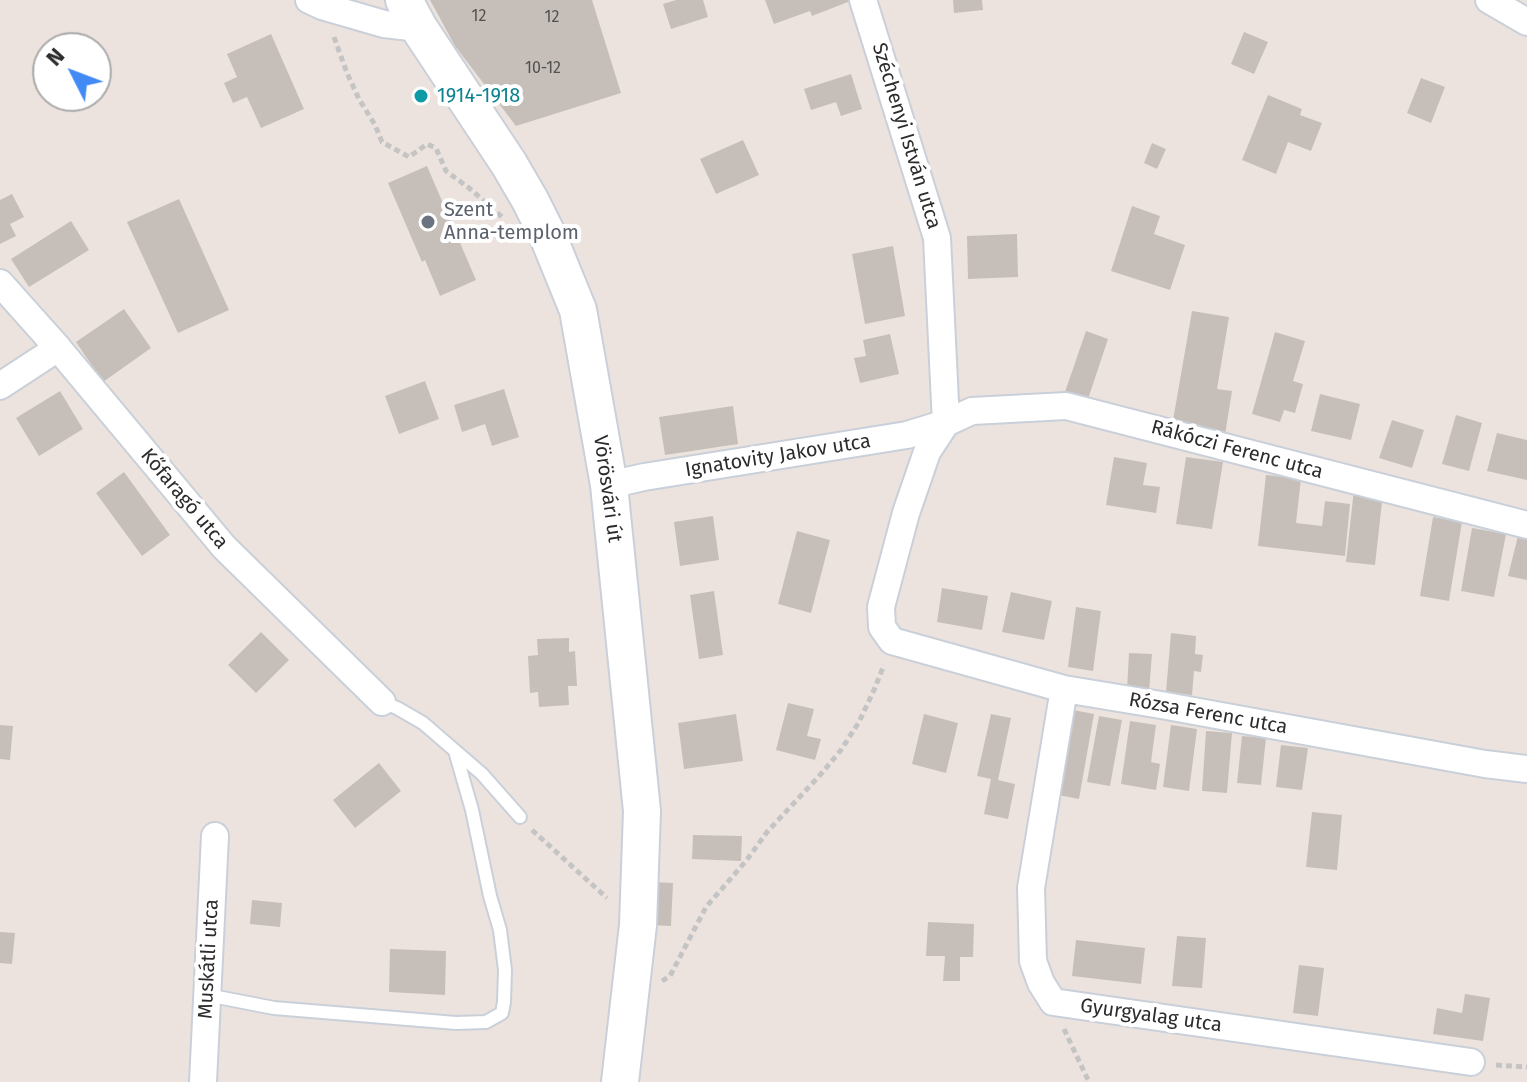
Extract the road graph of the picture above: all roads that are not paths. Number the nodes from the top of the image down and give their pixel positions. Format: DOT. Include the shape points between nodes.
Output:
graph roads {
  1 [pos="863,0"];
  2 [pos="1489,0"];
  3 [pos="316,3"];
  4 [pos="412,14"];
  5 [pos="1527,22"];
  6 [pos="0,283"];
  7 [pos="58,348"];
  8 [pos="0,386"];
  9 [pos="946,423"];
  10 [pos="609,485"];
  11 [pos="1527,525"];
  12 [pos="1064,689"];
  13 [pos="382,702"];
  14 [pos="455,751"];
  15 [pos="1527,769"];
  16 [pos="520,817"];
  17 [pos="215,836"];
  18 [pos="207,995"];
  19 [pos="1471,1062"];
  20 [pos="203,1082"];
  21 [pos="620,1082"];
  1 -- 9 [label="street, Széchenyi István utca" via="937,238"];
  2 -- 5 [label="street"];
  3 -- 4 [label="street" via="384,24"];
  4 -- 10 [label="main road, Vörösvári út" via="509,164 547,234 578,310"];
  6 -- 7 [label="street, Kőfaragó utca"];
  7 -- 8 [label="street"];
  7 -- 13 [label="street, Kőfaragó utca" via="224,547"];
  9 -- 10 [label="street, Ignatovity Jakov utca" via="907,435"];
  9 -- 11 [label="street, Rákóczi Ferenc utca" via="972,411 1066,406"];
  9 -- 12 [label="street, Rózsa Ferenc utca" via="927,452 906,513 881,607 882,627 892,641"];
  10 -- 21 [label="main road, Vörösvári út" via="642,811 638,925"];
  12 -- 15 [label="street, Rózsa Ferenc utca"];
  12 -- 19 [label="street, Gyurgyalag utca" via="1031,888 1033,961 1053,1002"];
  13 -- 14 [label="lane" via="423,723"];
  14 -- 16 [label="lane"];
  14 -- 18 [label="lane" via="500,930 505,970 502,1013 486,1022 456,1023 274,1008"];
  17 -- 18 [label="street, Muskátli utca"];
  18 -- 20 [label="street, Muskátli utca"];
}
